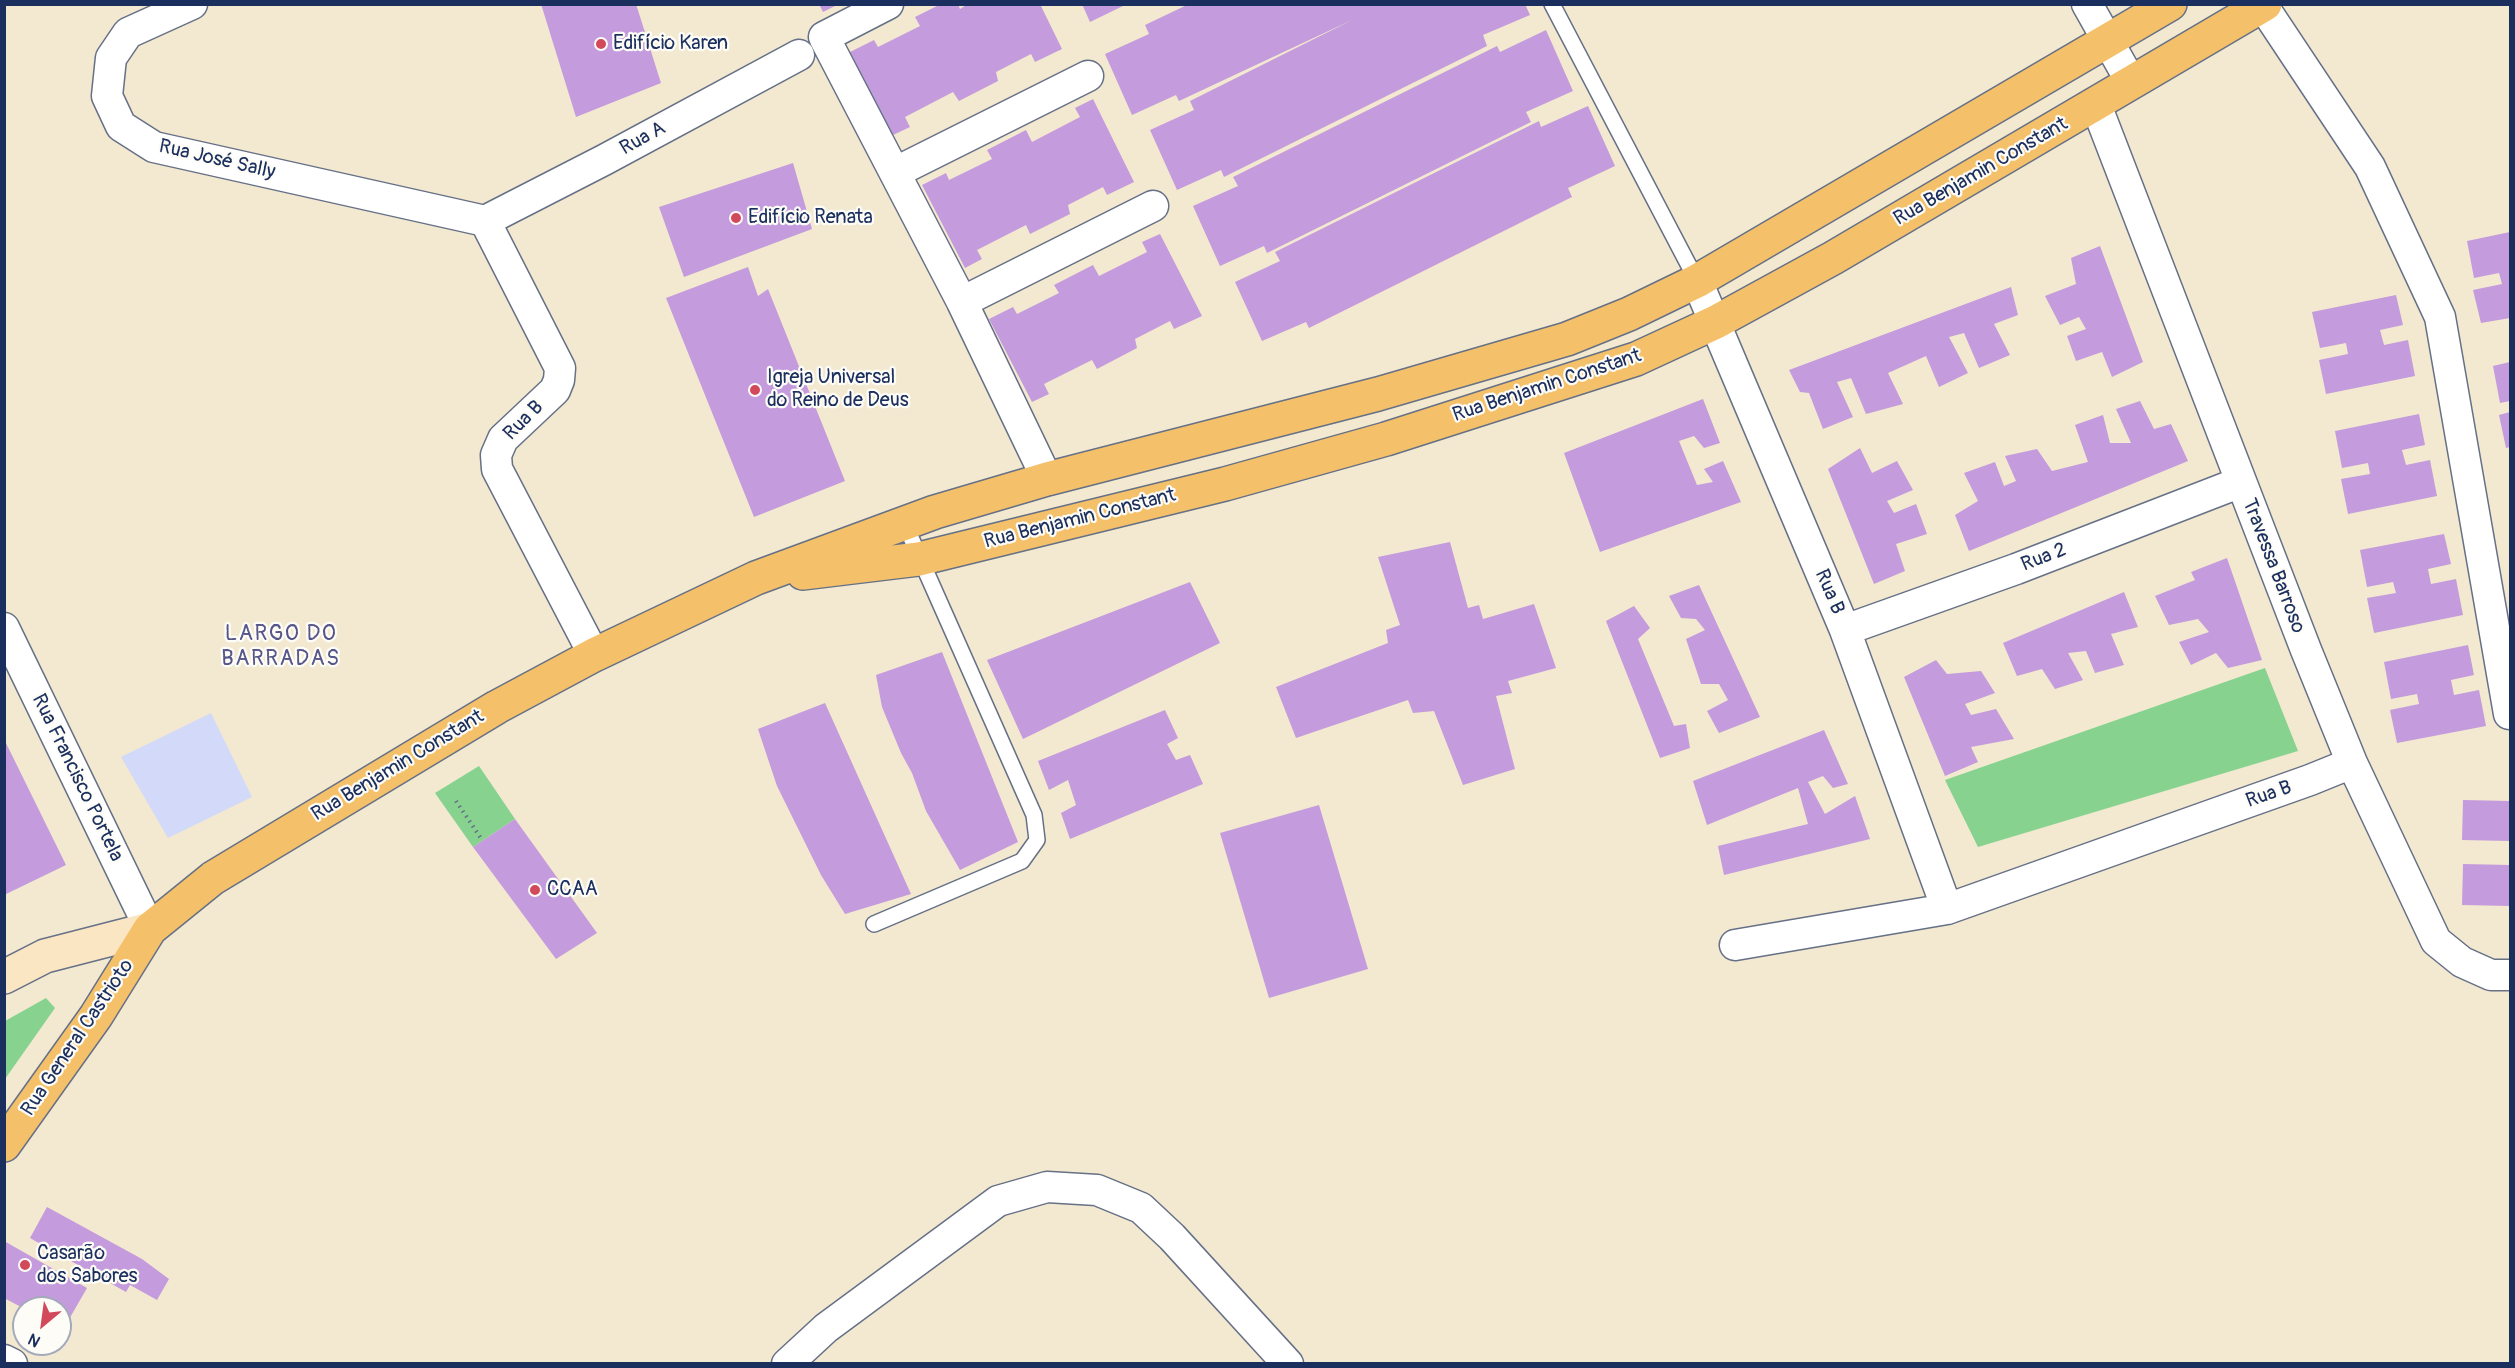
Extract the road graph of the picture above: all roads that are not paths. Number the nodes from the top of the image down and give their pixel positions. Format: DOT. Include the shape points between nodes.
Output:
graph roads {
  1 [pos="192,4"];
  2 [pos="888,4"];
  3 [pos="1552,4"];
  4 [pos="2086,4"];
  5 [pos="2169,4"];
  6 [pos="2264,5"];
  7 [pos="2106,41"];
  8 [pos="798,55"];
  9 [pos="1088,76"];
  10 [pos="2131,82"];
  11 [pos="2096,105"];
  12 [pos="896,172"];
  13 [pos="1153,206"];
  14 [pos="485,221"];
  15 [pos="1697,281"];
  16 [pos="962,302"];
  17 [pos="1716,322"];
  18 [pos="1047,479"];
  19 [pos="2241,482"];
  20 [pos="904,522"];
  21 [pos="919,559"];
  22 [pos="756,578"];
  23 [pos="4,628"];
  24 [pos="1845,630"];
  25 [pos="594,655"];
  26 [pos="2509,714"];
  27 [pos="2352,763"];
  28 [pos="1947,909"];
  29 [pos="874,924"];
  30 [pos="150,929"];
  31 [pos="1736,945"];
  32 [pos="2511,975"];
  33 [pos="4,977"];
  34 [pos="4,1146"];
  35 [pos="4,1360"];
  36 [pos="12,1364"];
  37 [pos="787,1364"];
  38 [pos="1288,1364"];
  1 -- 14 [label="street, Rua José Sally" via="128,33 111,58 107,96 120,126 154,147"];
  2 -- 12 [label="street" via="824,37"];
  3 -- 15 [label="lane"];
  4 -- 7 [label="street"];
  5 -- 7 [label="main road, Rua Benjamin Constant"];
  6 -- 10 [label="main road, Rua Benjamin Constant"];
  6 -- 26 [label="street" via="2370,167 2440,317"];
  7 -- 10 [label="street"];
  7 -- 15 [label="main road, Rua Benjamin Constant"];
  8 -- 14 [label="street, Rua A"];
  9 -- 12 [label="street"];
  10 -- 11 [label="main road, Rua Benjamin Constant"];
  11 -- 17 [label="main road, Rua Benjamin Constant"];
  11 -- 19 [label="street, Travessa Barroso"];
  12 -- 16 [label="street"];
  13 -- 16 [label="street"];
  14 -- 25 [label="street, Rua B" via="560,368 555,390 503,439 496,455 497,469"];
  15 -- 17 [label="street, Rua B"];
  15 -- 18 [label="main road, Rua Benjamin Constant" via="1567,339 1378,394"];
  16 -- 18 [label="street"];
  17 -- 21 [label="main road, Rua Benjamin Constant" via="1636,359 1386,439 1225,484"];
  17 -- 24 [label="street, Rua B"];
  18 -- 20 [label="main road, Rua Benjamin Constant"];
  19 -- 24 [label="street, Rua 2"];
  19 -- 27 [label="street, Travessa Barroso"];
  20 -- 21 [label="lane"];
  20 -- 22 [label="main road, Rua Benjamin Constant"];
  21 -- 22 [label="main road, Rua Benjamin Constant"];
  21 -- 29 [label="lane" via="1034,815 1037,840 1022,861"];
  22 -- 25 [label="main road, Rua Benjamin Constant"];
  23 -- 30 [label="street, Rua Francisco Portela"];
  24 -- 28 [label="street, Rua B"];
  25 -- 30 [label="main road, Rua Benjamin Constant" via="497,707 213,878"];
  27 -- 28 [label="street, Rua B"];
  27 -- 32 [label="street, Travessa Barroso" via="2436,941 2462,962 2492,975"];
  28 -- 31 [label="street, Rua B"];
  30 -- 33 [label="main road, Rua Benjamin Constant" via="45,956"];
  30 -- 34 [label="main road, Rua General Castrioto" via="96,1016"];
  35 -- 36 [label="street"];
  37 -- 38 [label="street" via="826,1328 998,1201 1047,1186 1097,1190 1141,1208"];
}
